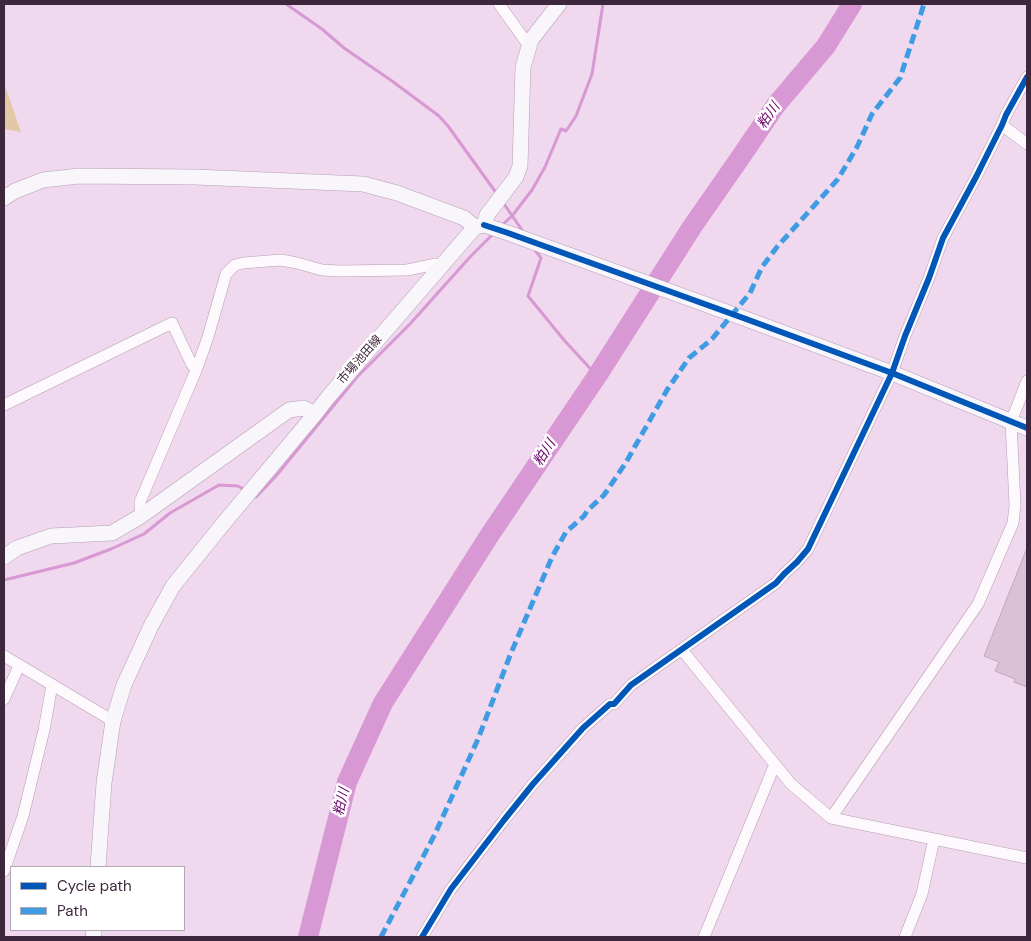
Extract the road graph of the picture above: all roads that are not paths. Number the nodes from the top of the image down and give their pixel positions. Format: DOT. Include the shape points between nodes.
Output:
graph roads {
  1 [pos="499,4"];
  2 [pos="558,4"];
  3 [pos="530,44"];
  4 [pos="1027,77"];
  5 [pos="1002,125"];
  6 [pos="1027,144"];
  7 [pos="4,198"];
  8 [pos="479,226"];
  9 [pos="442,266"];
  10 [pos="197,368"];
  11 [pos="886,371"];
  12 [pos="1027,381"];
  13 [pos="4,405"];
  14 [pos="315,414"];
  15 [pos="1010,422"];
  16 [pos="1027,428"];
  17 [pos="141,516"];
  18 [pos="4,557"];
  19 [pos="682,650"];
  20 [pos="4,656"];
  21 [pos="19,666"];
  22 [pos="52,685"];
  23 [pos="4,699"];
  24 [pos="113,721"];
  25 [pos="775,764"];
  26 [pos="831,818"];
  27 [pos="934,839"];
  28 [pos="1027,858"];
  29 [pos="98,866"];
  30 [pos="4,871"];
  31 [pos="422,937"];
  32 [pos="704,937"];
  33 [pos="905,937"];
  1 -- 3 [label="street"];
  2 -- 3 [label="street, 市場池田線"];
  3 -- 8 [label="street, 市場池田線" via="523,67 520,166 516,177"];
  4 -- 5 [label="street"];
  5 -- 6 [label="street"];
  5 -- 11 [label="street" via="943,238 905,336"];
  7 -- 8 [label="street" via="43,180 79,176 363,184 397,193"];
  8 -- 9 [label="street, 市場池田線"];
  8 -- 11 [label="street" via="508,233"];
  9 -- 10 [label="street" via="340,271 281,260 235,265 226,274"];
  9 -- 14 [label="street, 市場池田線"];
  10 -- 13 [label="street" via="172,324"];
  10 -- 17 [label="street" via="140,502"];
  11 -- 15 [label="street"];
  11 -- 19 [label="street" via="808,549 776,584"];
  12 -- 15 [label="street"];
  14 -- 17 [label="street" via="304,408 289,410"];
  14 -- 24 [label="street, 市場池田線" via="173,586 124,685"];
  15 -- 16 [label="street"];
  15 -- 26 [label="street" via="1015,505 1013,522 978,604"];
  17 -- 18 [label="street" via="112,533 51,536 17,548"];
  19 -- 25 [label="street"];
  19 -- 31 [label="street" via="631,686 583,728 504,820 451,889"];
  20 -- 21 [label="street"];
  21 -- 22 [label="street"];
  21 -- 23 [label="street"];
  22 -- 24 [label="street"];
  22 -- 30 [label="street" via="23,816"];
  24 -- 29 [label="street, 市場池田線" via="104,783"];
  25 -- 26 [label="street" via="791,784"];
  25 -- 32 [label="street"];
  26 -- 27 [label="street"];
  27 -- 28 [label="street"];
  27 -- 33 [label="street" via="922,894"];
}
